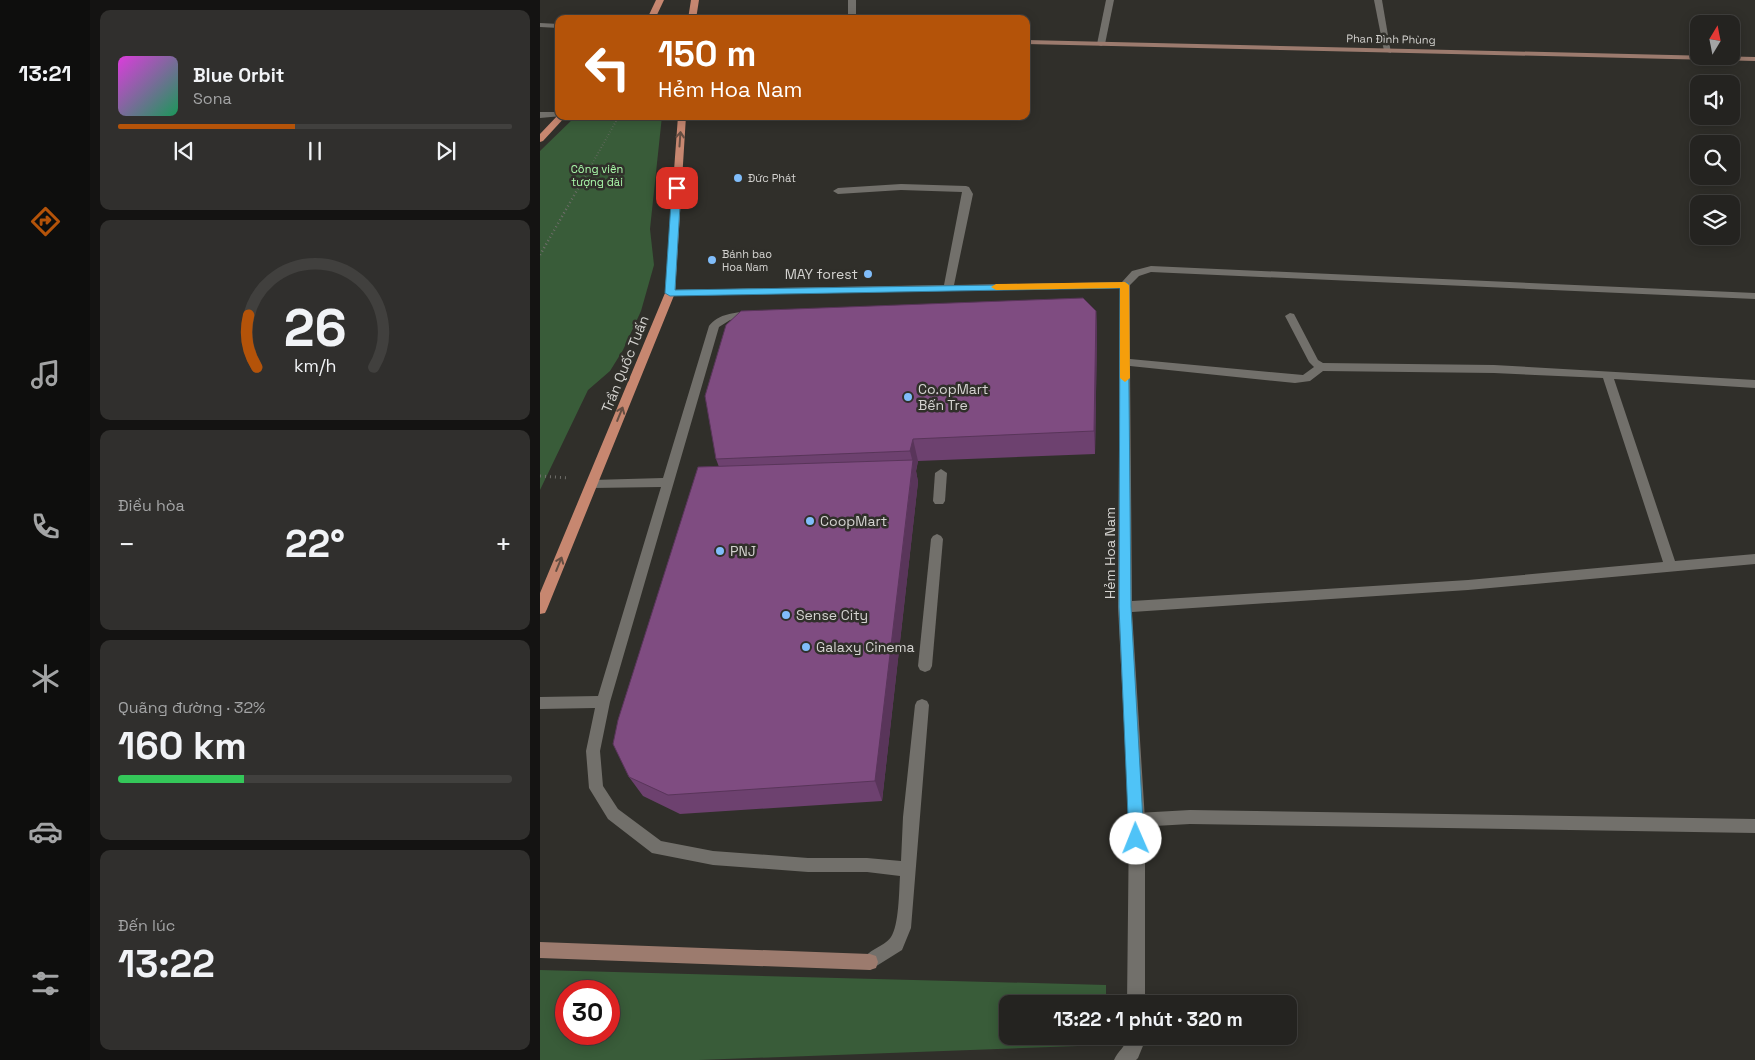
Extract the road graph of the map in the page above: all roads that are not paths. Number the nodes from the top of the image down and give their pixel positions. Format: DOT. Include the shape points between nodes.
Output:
graph roads {
  1 [pos="660,0"];
  2 [pos="695,0"];
  3 [pos="852,0"];
  4 [pos="1110,0"];
  5 [pos="1378,0"];
  6 [pos="653,15"];
  7 [pos="693,15"];
  8 [pos="852,15"];
  9 [pos="540,25"];
  10 [pos="555,26"];
  11 [pos="1030,42"];
  12 [pos="1100,44"];
  13 [pos="1388,50"];
  14 [pos="1755,59"];
  15 [pos="540,115"];
  16 [pos="555,116"];
  17 [pos="557,120"];
  18 [pos="682,120"];
  19 [pos="540,139"];
  20 [pos="838,191"];
  21 [pos="1125,285"];
  22 [pos="948,288"];
  23 [pos="670,293"];
  24 [pos="1755,296"];
  25 [pos="766,312"];
  26 [pos="1290,316"];
  27 [pos="1125,362"];
  28 [pos="1321,366"];
  29 [pos="1607,375"];
  30 [pos="1755,384"];
  31 [pos="941,473"];
  32 [pos="592,482"];
  33 [pos="668,482"];
  34 [pos="939,501"];
  35 [pos="937,539"];
  36 [pos="1755,559"];
  37 [pos="1670,568"];
  38 [pos="1125,607"];
  39 [pos="540,610"];
  40 [pos="925,666"];
  41 [pos="603,702"];
  42 [pos="540,703"];
  43 [pos="922,705"];
  44 [pos="1137,820"];
  45 [pos="1755,826"];
  46 [pos="908,869"];
  47 [pos="540,950"];
  48 [pos="1136,995"];
  49 [pos="1135,1045"];
  50 [pos="1124,1060"];
  1 -- 6 [label="main road"];
  2 -- 7 [label="main road"];
  3 -- 8 [label="street"];
  4 -- 12 [label="street"];
  5 -- 13 [label="street"];
  9 -- 10 [label="street"];
  11 -- 12 [label="street, Phan Đình Phùng"];
  12 -- 13 [label="street, Phan Đình Phùng"];
  13 -- 14 [label="street, Phan Đình Phùng"];
  15 -- 16 [label="street"];
  17 -- 19 [label="main road"];
  23 -- 18 [label="main road, Trần Quốc Tuấn, one-way"];
  20 -- 22 [label="street" via="901,187 966,189 968,194"];
  21 -- 22 [label="street"];
  21 -- 24 [label="street" via="1130,276 1151,269"];
  21 -- 27 [label="street, Hẻm Hoa Nam"];
  22 -- 23 [label="street"];
  32 -- 23 [label="main road, Trần Quốc Tuấn, one-way"];
  25 -- 33 [label="street" via="719,320 714,326"];
  26 -- 28 [label="street" via="1314,362"];
  27 -- 28 [label="street" via="1295,380 1306,378"];
  27 -- 38 [label="street, Hẻm Hoa Nam"];
  28 -- 29 [label="street" via="1494,368"];
  29 -- 30 [label="street"];
  29 -- 37 [label="street"];
  31 -- 34 [label="street"];
  32 -- 33 [label="street"];
  39 -- 32 [label="main road, Trần Quốc Tuấn, one-way"];
  33 -- 41 [label="street"];
  35 -- 40 [label="street"];
  36 -- 37 [label="street"];
  37 -- 38 [label="street" via="1468,585"];
  38 -- 44 [label="street, Hẻm Hoa Nam"];
  41 -- 42 [label="street"];
  41 -- 46 [label="street" via="593,751 596,788 613,814 658,848 713,858"];
  43 -- 46 [label="street"];
  44 -- 45 [label="street" via="1190,817"];
  44 -- 48 [label="street, Hẻm Hoa Nam"];
  46 -- 47 [label="street" via="903,928 896,944 870,962"];
  49 -- 50 [label="street"];
}
